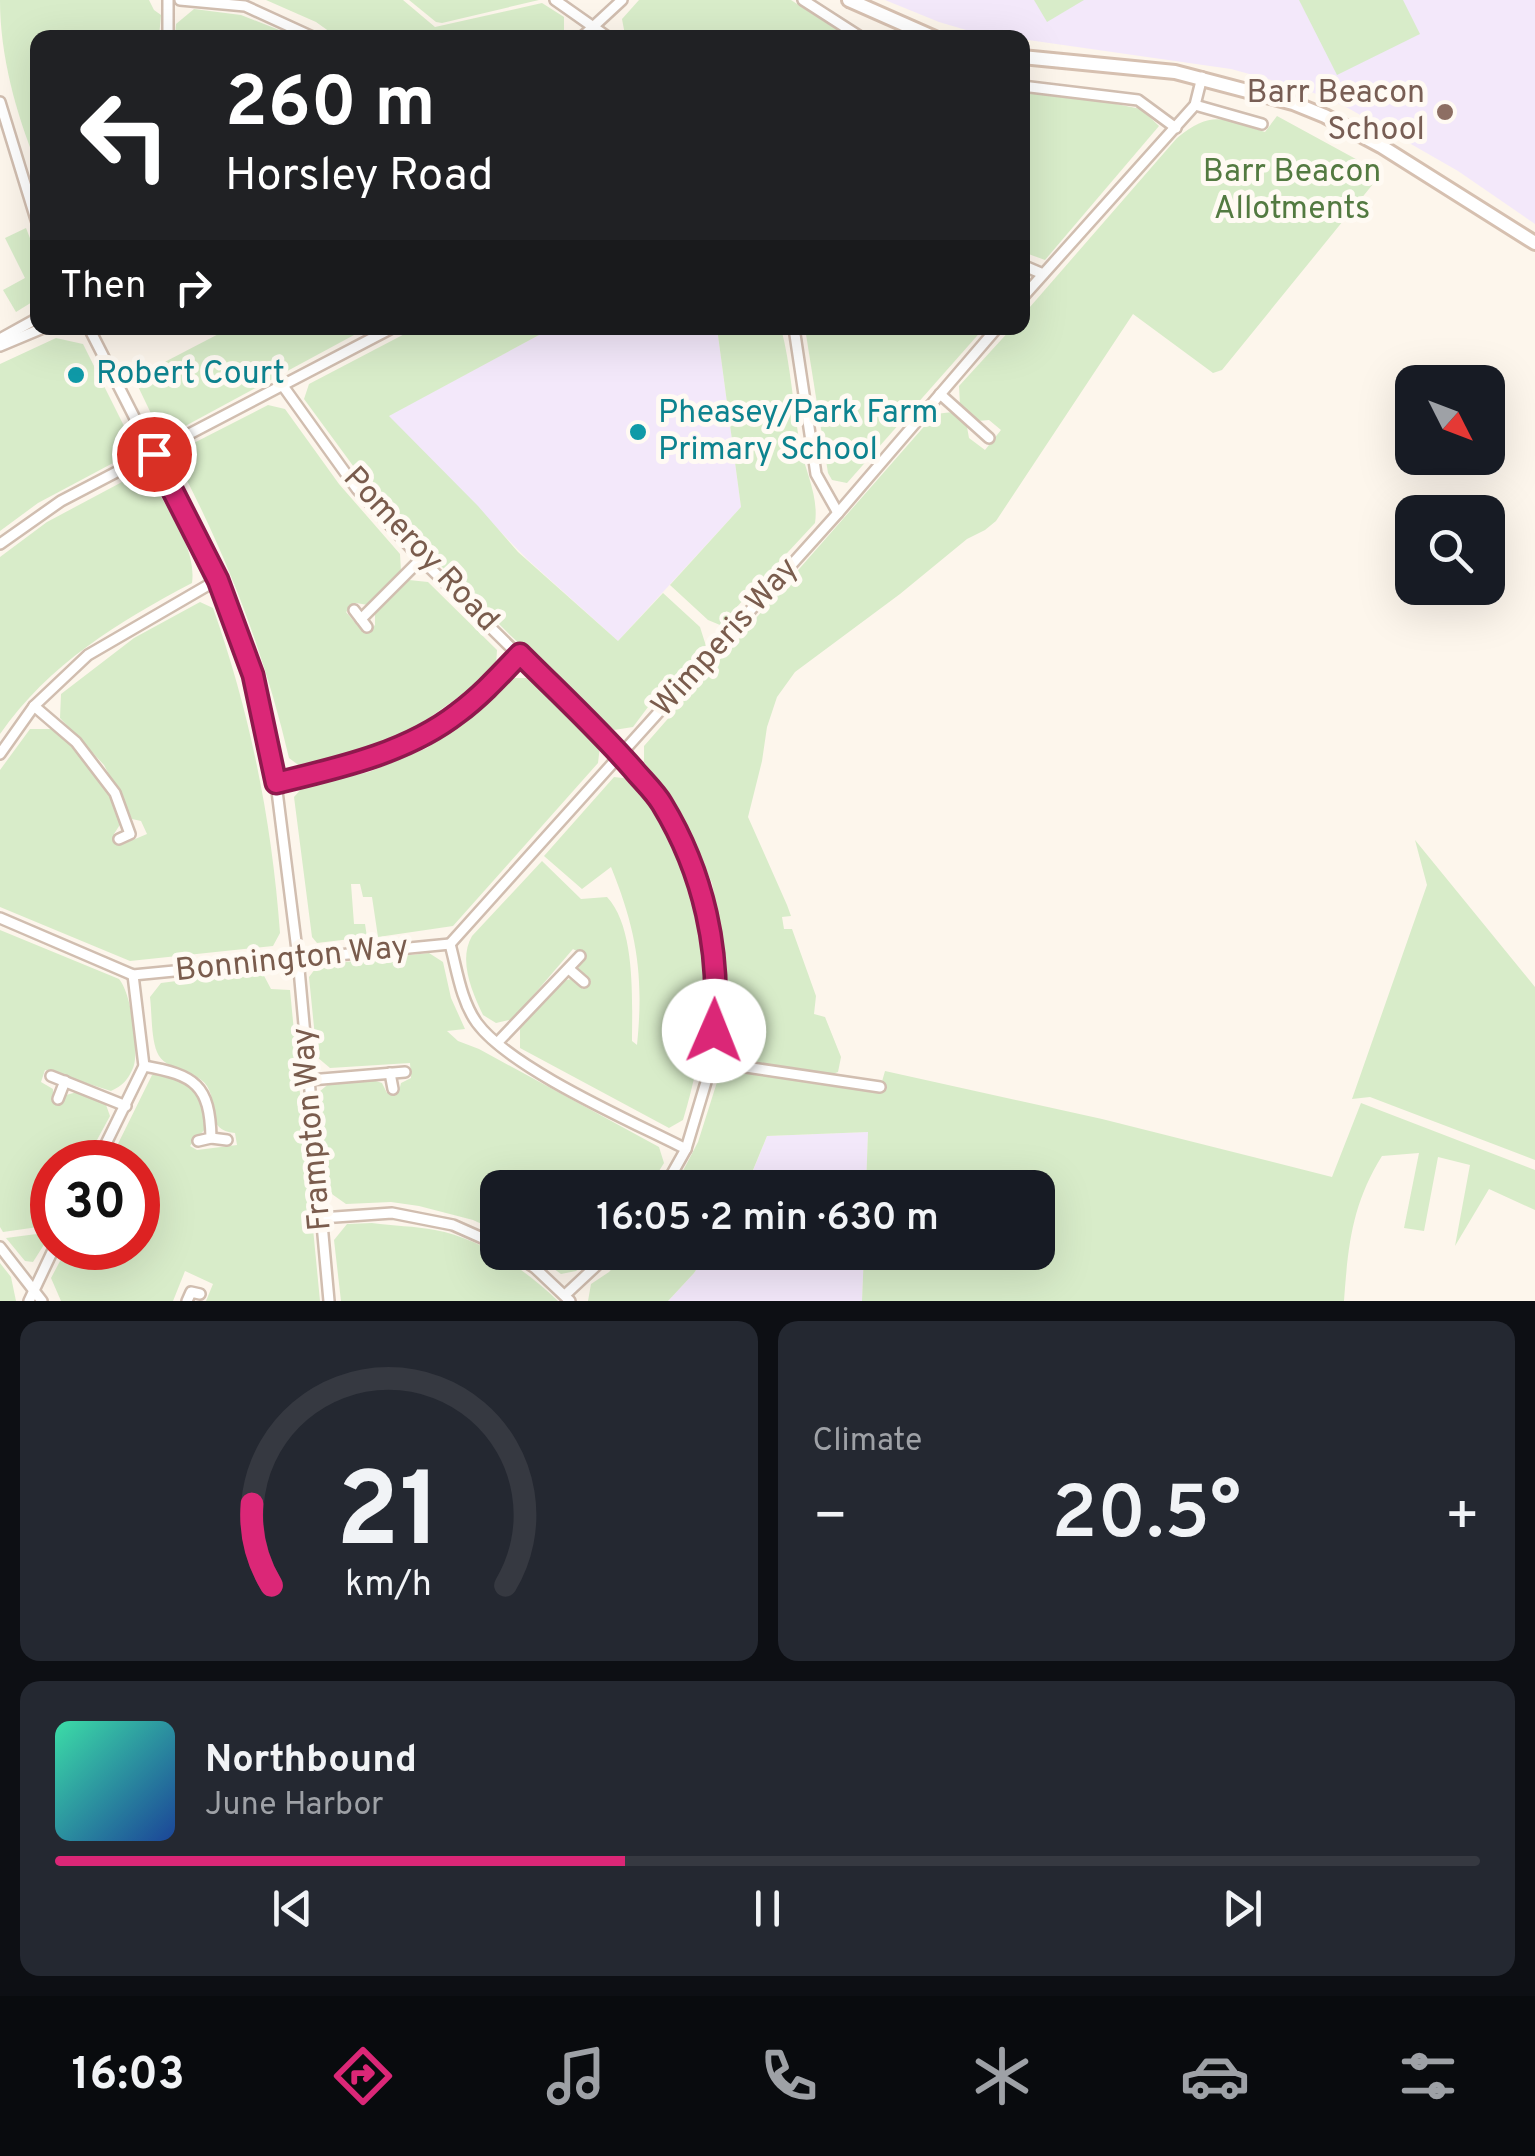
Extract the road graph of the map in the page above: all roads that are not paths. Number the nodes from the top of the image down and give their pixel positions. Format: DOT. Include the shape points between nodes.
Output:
graph roads {
  1 [pos="168,0"];
  2 [pos="180,0"];
  3 [pos="555,0"];
  4 [pos="622,0"];
  5 [pos="803,0"];
  6 [pos="849,0"];
  7 [pos="594,28"];
  8 [pos="168,30"];
  9 [pos="298,30"];
  10 [pos="591,30"];
  11 [pos="597,30"];
  12 [pos="850,30"];
  13 [pos="912,30"];
  14 [pos="1030,58"];
  15 [pos="1202,77"];
  16 [pos="1030,87"];
  17 [pos="0,102"];
  18 [pos="1196,105"];
  19 [pos="1262,124"];
  20 [pos="2,125"];
  21 [pos="1176,128"];
  22 [pos="30,204"];
  23 [pos="1535,243"];
  24 [pos="1030,268"];
  25 [pos="1043,274"];
  26 [pos="1030,289"];
  27 [pos="30,323"];
  28 [pos="30,333"];
  29 [pos="93,335"];
  30 [pos="379,335"];
  31 [pos="795,335"];
  32 [pos="991,335"];
  33 [pos="0,343"];
  34 [pos="283,386"];
  35 [pos="940,394"];
  36 [pos="989,438"];
  37 [pos="154,454"];
  38 [pos="838,514"];
  39 [pos="0,544"];
  40 [pos="421,559"];
  41 [pos="218,580"];
  42 [pos="354,610"];
  43 [pos="520,654"];
  44 [pos="34,706"];
  45 [pos="0,754"];
  46 [pos="621,756"];
  47 [pos="276,783"];
  48 [pos="142,830"];
  49 [pos="0,918"];
  50 [pos="450,944"];
  51 [pos="580,956"];
  52 [pos="298,958"];
  53 [pos="569,969"];
  54 [pos="133,975"];
  55 [pos="584,982"];
  56 [pos="498,1042"];
  57 [pos="712,1062"];
  58 [pos="144,1066"];
  59 [pos="405,1072"];
  60 [pos="390,1073"];
  61 [pos="51,1076"];
  62 [pos="310,1080"];
  63 [pos="65,1082"];
  64 [pos="880,1087"];
  65 [pos="393,1090"];
  66 [pos="58,1099"];
  67 [pos="126,1106"];
  68 [pos="210,1138"];
  69 [pos="108,1140"];
  70 [pos="227,1140"];
  71 [pos="198,1141"];
  72 [pos="686,1149"];
  73 [pos="674,1170"];
  74 [pos="322,1218"];
  75 [pos="480,1237"];
  76 [pos="0,1247"];
  77 [pos="44,1270"];
  78 [pos="537,1270"];
  79 [pos="594,1270"];
  80 [pos="32,1296"];
  81 [pos="568,1298"];
  82 [pos="42,1301"];
  83 [pos="329,1301"];
  1 -- 8 [label="street"];
  2 -- 9 [label="street" via="245,6"];
  3 -- 7 [label="street"];
  4 -- 7 [label="street"];
  5 -- 12 [label="street"];
  6 -- 13 [label="main road"];
  7 -- 10 [label="street"];
  7 -- 11 [label="street"];
  14 -- 15 [label="main road"];
  15 -- 18 [label="street"];
  15 -- 23 [label="main road" via="1325,116"];
  16 -- 21 [label="street" via="1138,100"];
  17 -- 20 [label="street"];
  18 -- 19 [label="street"];
  18 -- 21 [label="street"];
  20 -- 22 [label="street"];
  21 -- 25 [label="street"];
  24 -- 25 [label="street"];
  25 -- 26 [label="street"];
  27 -- 33 [label="street"];
  28 -- 33 [label="street"];
  29 -- 37 [label="street, Frampton Way"];
  30 -- 34 [label="street"];
  31 -- 38 [label="street" via="816,474"];
  32 -- 35 [label="street, Wimperis Way"];
  34 -- 37 [label="street"];
  34 -- 40 [label="street, Pomeroy Road" via="356,489"];
  35 -- 36 [label="street"];
  35 -- 38 [label="street, Wimperis Way"];
  37 -- 39 [label="street" via="60,501"];
  37 -- 41 [label="street, Frampton Way"];
  38 -- 46 [label="street, Wimperis Way"];
  40 -- 42 [label="street" via="364,623"];
  40 -- 43 [label="street, Pomeroy Road"];
  41 -- 44 [label="street" via="88,655"];
  41 -- 47 [label="street, Frampton Way" via="253,675"];
  43 -- 46 [label="street, Pomeroy Road"];
  43 -- 47 [label="street" via="455,716 399,747"];
  44 -- 45 [label="street"];
  44 -- 48 [label="street" via="76,742 116,792 125,836"];
  46 -- 50 [label="street, Wimperis Way"];
  46 -- 57 [label="street, Pomeroy Road" via="661,801 710,917 717,1000"];
  47 -- 52 [label="street, Frampton Way"];
  49 -- 54 [label="street"];
  50 -- 52 [label="street, Bonnington Way"];
  50 -- 56 [label="street" via="467,1007"];
  51 -- 53 [label="street"];
  52 -- 54 [label="street, Bonnington Way"];
  52 -- 62 [label="street, Frampton Way"];
  53 -- 55 [label="street"];
  53 -- 56 [label="street"];
  54 -- 58 [label="street"];
  56 -- 72 [label="street" via="520,1062"];
  57 -- 64 [label="street"];
  57 -- 72 [label="street, Pomeroy Road"];
  58 -- 67 [label="street"];
  58 -- 68 [label="street" via="200,1085 210,1108"];
  59 -- 60 [label="street"];
  60 -- 62 [label="street"];
  60 -- 65 [label="street"];
  61 -- 63 [label="street"];
  62 -- 74 [label="street, Frampton Way"];
  63 -- 66 [label="street"];
  63 -- 67 [label="street"];
  67 -- 69 [label="street"];
  68 -- 70 [label="street"];
  68 -- 71 [label="street"];
  72 -- 73 [label="street, Pomeroy Road"];
  74 -- 75 [label="street" via="392,1213"];
  74 -- 83 [label="street, Frampton Way"];
  76 -- 80 [label="street"];
  77 -- 80 [label="street"];
  78 -- 81 [label="street"];
  79 -- 81 [label="street"];
  80 -- 82 [label="street"];
}
